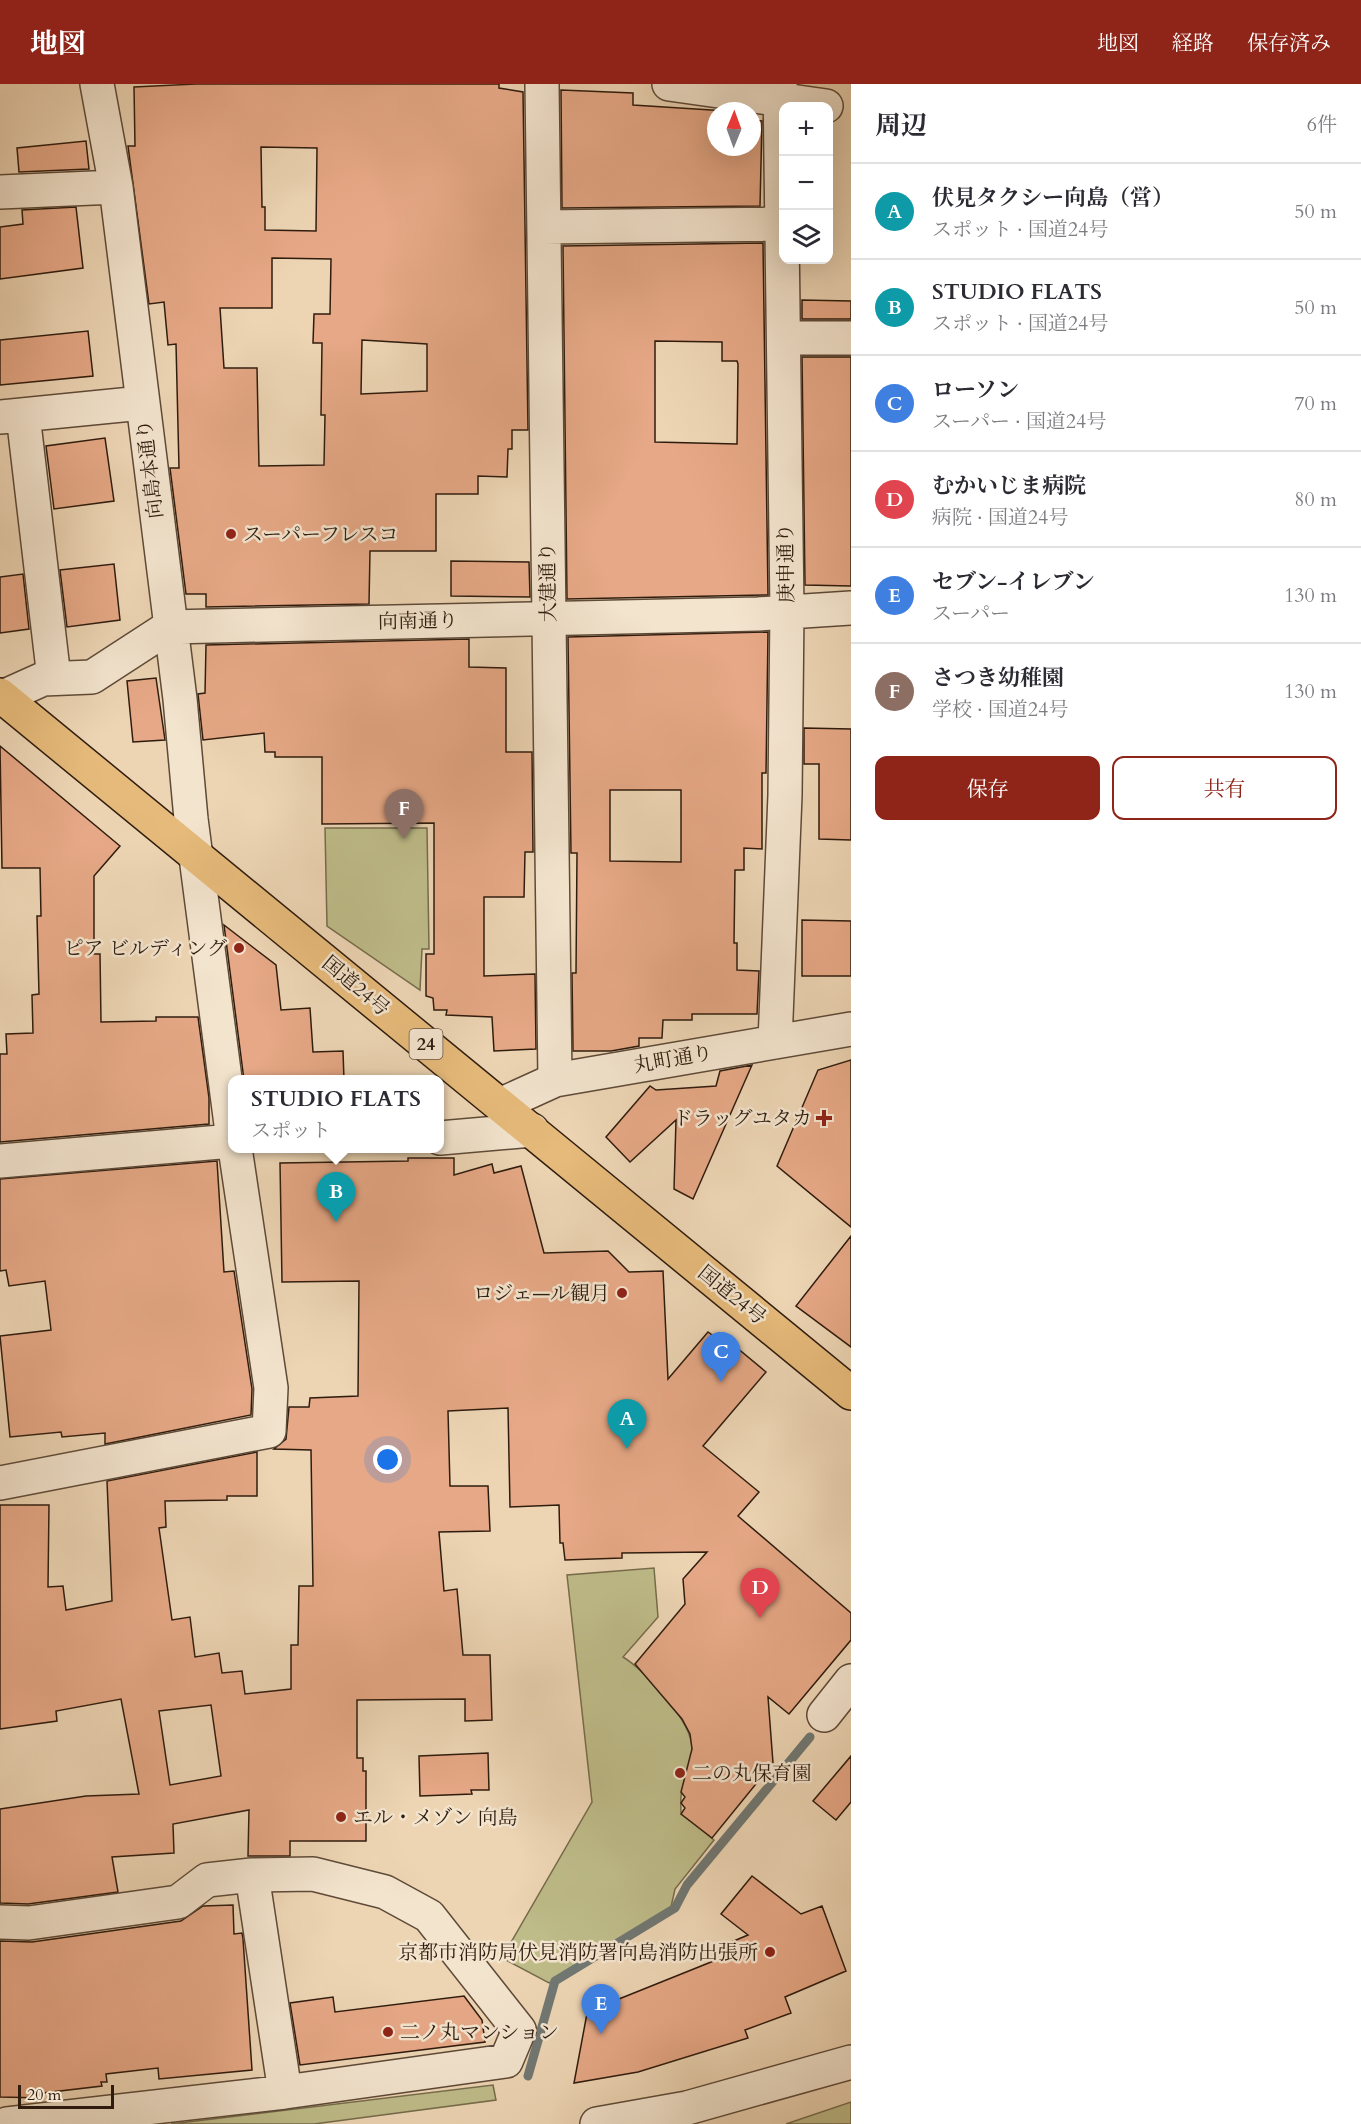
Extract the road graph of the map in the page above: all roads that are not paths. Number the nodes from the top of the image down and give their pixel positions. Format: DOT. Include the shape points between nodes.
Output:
graph roads {
  1 [pos="97,84"];
  2 [pos="542,84"];
  3 [pos="669,84"];
  4 [pos="780,92"];
  5 [pos="811,102"];
  6 [pos="833,108"];
  7 [pos="851,110"];
  8 [pos="116,187"];
  9 [pos="0,192"];
  10 [pos="781,210"];
  11 [pos="779,224"];
  12 [pos="544,227"];
  13 [pos="782,264"];
  14 [pos="785,338"];
  15 [pos="851,338"];
  16 [pos="142,403"];
  17 [pos="12,416"];
  18 [pos="851,608"];
  19 [pos="787,611"];
  20 [pos="549,618"];
  21 [pos="168,627"];
  22 [pos="54,678"];
  23 [pos="2,696"];
  24 [pos="197,855"];
  25 [pos="851,1029"];
  26 [pos="775,1042"];
  27 [pos="555,1080"];
  28 [pos="228,1100"];
  29 [pos="500,1105"];
  30 [pos="532,1130"];
  31 [pos="444,1138"];
  32 [pos="228,1141"];
  33 [pos="236,1153"];
  34 [pos="0,1161"];
  35 [pos="851,1393"];
  36 [pos="0,1483"];
  37 [pos="851,1681"];
  38 [pos="824,1715"];
  39 [pos="252,1875"];
  40 [pos="0,1922"];
  41 [pos="851,2062"];
  42 [pos="285,2092"];
  43 [pos="7,2124"];
  44 [pos="597,2124"];
  1 -- 8 [label="street, 向島本通り"];
  2 -- 12 [label="street, 大建通り"];
  3 -- 4 [label="street"];
  4 -- 5 [label="street"];
  4 -- 10 [label="street, 庚申通り"];
  6 -- 7 [label="street"];
  8 -- 9 [label="street"];
  8 -- 16 [label="street, 向島本通り"];
  11 -- 12 [label="street"];
  12 -- 20 [label="street, 大建通り"];
  13 -- 14 [label="street, 庚申通り"];
  14 -- 15 [label="street"];
  14 -- 19 [label="street, 庚申通り"];
  16 -- 17 [label="street"];
  16 -- 21 [label="street, 向島本通り"];
  17 -- 22 [label="street"];
  18 -- 19 [label="street, 向南通り"];
  19 -- 20 [label="street, 向南通り"];
  19 -- 26 [label="street, 庚申通り" via="785,795"];
  20 -- 21 [label="street, 向南通り"];
  20 -- 27 [label="street, 大建通り"];
  21 -- 22 [label="street" via="92,677"];
  21 -- 24 [label="street, 向島本通り"];
  22 -- 23 [label="street"];
  23 -- 24 [label="highway, 国道24号 / 24"];
  24 -- 28 [label="street, 向島本通り"];
  24 -- 29 [label="highway, 国道24号 / 24"];
  25 -- 26 [label="street, 丸町通り"];
  26 -- 27 [label="street, 丸町通り"];
  27 -- 29 [label="street, 丸町通り"];
  29 -- 30 [label="highway, 国道24号 / 24"];
  30 -- 31 [label="street"];
  30 -- 35 [label="highway, 国道24号 / 24"];
  32 -- 34 [label="street"];
  33 -- 36 [label="street" via="271,1388 269,1431"];
  37 -- 38 [label="street"];
  39 -- 40 [label="street" via="207,1880 178,1902 29,1923"];
  39 -- 42 [label="street"];
  39 -- 42 [label="street" via="305,1873 334,1879 385,1892 429,1916 519,2030 506,2061"];
  41 -- 44 [label="street" via="687,2108"];
  42 -- 43 [label="street"];
}
